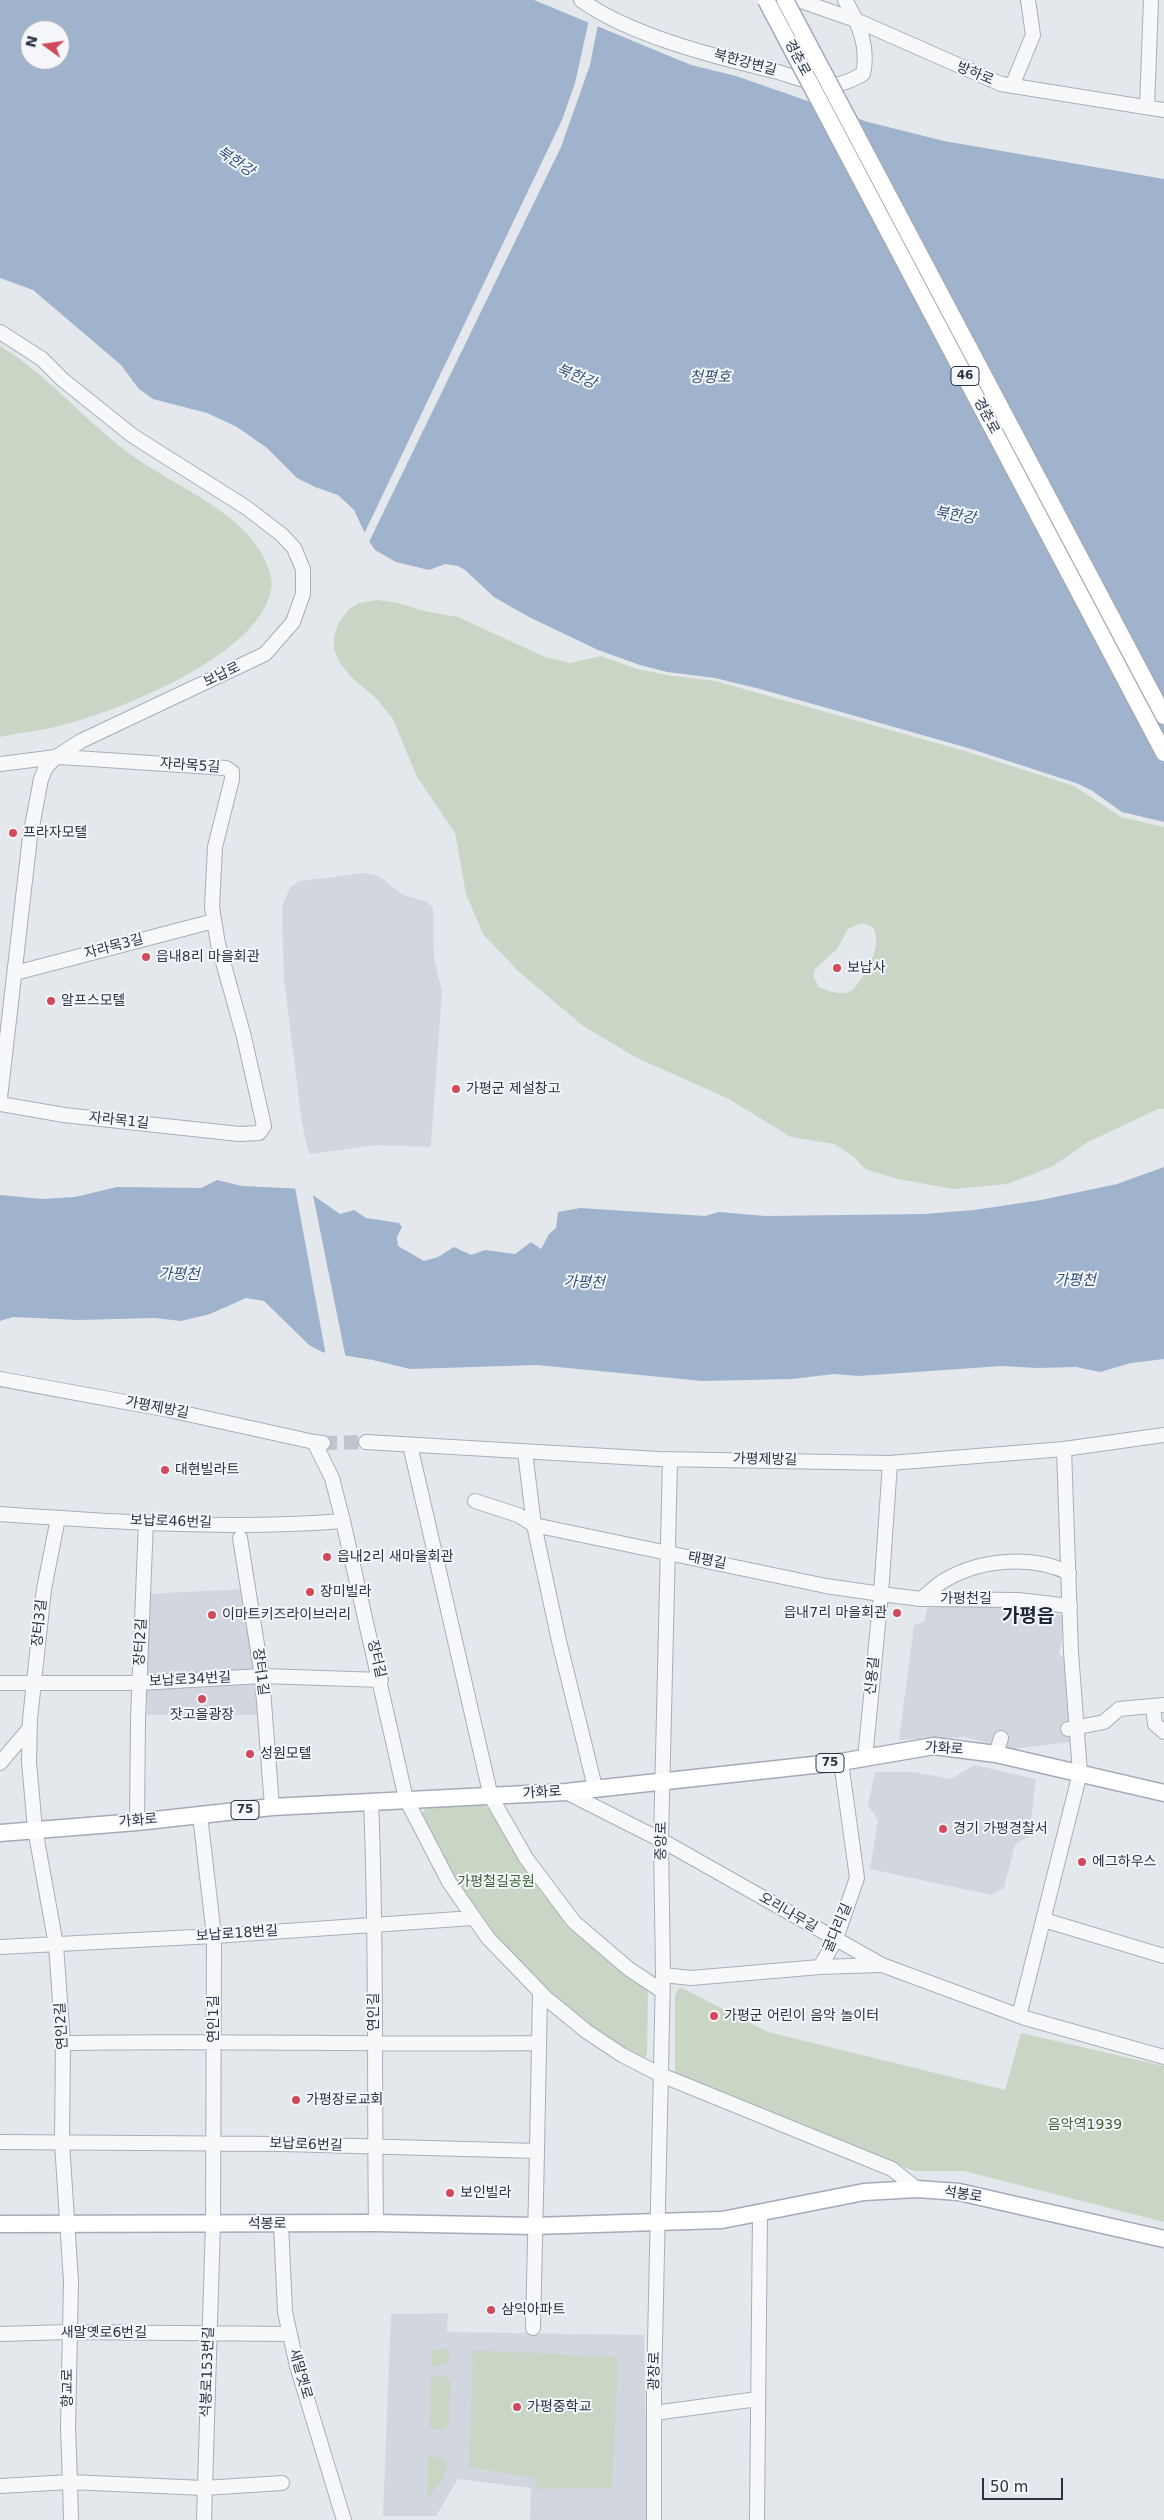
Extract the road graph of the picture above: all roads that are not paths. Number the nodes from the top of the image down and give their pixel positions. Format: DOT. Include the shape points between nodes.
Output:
graph roads {
  1 [pos="581,0"];
  2 [pos="766,0"];
  3 [pos="785,0"];
  4 [pos="798,0"];
  5 [pos="845,0"];
  6 [pos="1028,0"];
  7 [pos="1151,0"];
  8 [pos="858,21"];
  9 [pos="1012,86"];
  10 [pos="1147,107"];
  11 [pos="1164,110"];
  12 [pos="0,332"];
  13 [pos="1164,716"];
  14 [pos="1164,753"];
  15 [pos="56,758"];
  16 [pos="0,764"];
  17 [pos="214,920"];
  18 [pos="15,973"];
  19 [pos="0,1098"];
  20 [pos="0,1104"];
  21 [pos="0,1379"];
  22 [pos="1164,1435"];
  23 [pos="366,1442"];
  24 [pos="410,1445"];
  25 [pos="1064,1449"];
  26 [pos="525,1452"];
  27 [pos="670,1460"];
  28 [pos="890,1463"];
  29 [pos="475,1501"];
  30 [pos="0,1514"];
  31 [pos="58,1518"];
  32 [pos="146,1521"];
  33 [pos="343,1521"];
  34 [pos="534,1525"];
  35 [pos="240,1538"];
  36 [pos="668,1553"];
  37 [pos="1069,1573"];
  38 [pos="881,1594"];
  39 [pos="921,1599"];
  40 [pos="1070,1606"];
  41 [pos="262,1676"];
  42 [pos="381,1680"];
  43 [pos="0,1683"];
  44 [pos="139,1683"];
  45 [pos="34,1684"];
  46 [pos="1159,1705"];
  47 [pos="1072,1728"];
  48 [pos="29,1729"];
  49 [pos="1164,1732"];
  50 [pos="1001,1738"];
  51 [pos="996,1754"];
  52 [pos="865,1758"];
  53 [pos="841,1762"];
  54 [pos="0,1763"];
  55 [pos="1080,1774"];
  56 [pos="663,1779"];
  57 [pos="595,1787"];
  58 [pos="566,1792"];
  59 [pos="1164,1793"];
  60 [pos="491,1797"];
  61 [pos="406,1799"];
  62 [pos="371,1801"];
  63 [pos="272,1807"];
  64 [pos="200,1815"];
  65 [pos="137,1822"];
  66 [pos="35,1829"];
  67 [pos="0,1833"];
  68 [pos="661,1840"];
  69 [pos="473,1918"];
  70 [pos="1044,1920"];
  71 [pos="376,1924"];
  72 [pos="214,1936"];
  73 [pos="835,1940"];
  74 [pos="56,1945"];
  75 [pos="0,1947"];
  76 [pos="1164,1956"];
  77 [pos="882,1965"];
  78 [pos="820,1967"];
  79 [pos="663,1975"];
  80 [pos="662,1991"];
  81 [pos="540,1993"];
  82 [pos="1019,2016"];
  83 [pos="214,2040"];
  84 [pos="63,2043"];
  85 [pos="538,2043"];
  86 [pos="374,2045"];
  87 [pos="1164,2057"];
  88 [pos="661,2075"];
  89 [pos="0,2142"];
  90 [pos="62,2143"];
  91 [pos="213,2143"];
  92 [pos="375,2148"];
  93 [pos="536,2151"];
  94 [pos="917,2189"];
  95 [pos="760,2212"];
  96 [pos="657,2222"];
  97 [pos="376,2223"];
  98 [pos="0,2224"];
  99 [pos="69,2224"];
  100 [pos="213,2224"];
  101 [pos="281,2224"];
  102 [pos="534,2226"];
  103 [pos="1164,2238"];
  104 [pos="533,2328"];
  105 [pos="69,2332"];
  106 [pos="209,2333"];
  107 [pos="0,2334"];
  108 [pos="290,2334"];
  109 [pos="758,2399"];
  110 [pos="654,2413"];
  111 [pos="70,2482"];
  112 [pos="282,2483"];
  113 [pos="0,2486"];
  114 [pos="204,2488"];
  115 [pos="71,2520"];
  116 [pos="204,2520"];
  117 [pos="344,2520"];
  118 [pos="654,2520"];
  119 [pos="757,2520"];
  1 -- 8 [label="street, 북한강변길" via="603,14 675,42 740,63 814,82 837,84 863,74 866,57"];
  2 -- 14 [label="main road, 경춘로 / 46, bridge"];
  3 -- 13 [label="main road, 경춘로 / 46, bridge"];
  4 -- 8 [label="street, 방하로"];
  5 -- 8 [label="street"];
  6 -- 9 [label="street" via="1033,35"];
  7 -- 10 [label="street"];
  8 -- 9 [label="street, 방하로" via="971,73"];
  9 -- 10 [label="street, 방하로"];
  10 -- 11 [label="street, 방하로"];
  12 -- 15 [label="street, 보납로" via="42,359 63,380 134,436 247,508 282,535 294,548 303,569 303,594 294,622 265,654 81,741"];
  15 -- 16 [label="street"];
  15 -- 17 [label="street, 자라목5길" via="230,770 232,779 215,846"];
  15 -- 18 [label="street, 보납로" via="43,773 37,796"];
  17 -- 18 [label="street, 자라목3길"];
  17 -- 20 [label="street, 자라목1길" via="264,1126 258,1133 240,1134 64,1115"];
  18 -- 19 [label="street, 보납로"];
  21 -- 33 [label="street, 가평제방길" via="169,1410 318,1443 332,1478"];
  22 -- 25 [label="street, 가평제방길"];
  23 -- 24 [label="street, 가평제방길"];
  24 -- 26 [label="street, 가평제방길"];
  24 -- 60 [label="street"];
  25 -- 28 [label="street, 가평제방길"];
  25 -- 37 [label="street"];
  26 -- 27 [label="street, 가평제방길"];
  26 -- 34 [label="street"];
  27 -- 28 [label="street, 가평제방길"];
  27 -- 36 [label="street, 중앙로"];
  28 -- 38 [label="street, 신용길"];
  29 -- 34 [label="street, 태평길" via="518,1515"];
  30 -- 31 [label="street, 보납로46번길"];
  31 -- 32 [label="street, 보납로46번길"];
  31 -- 45 [label="street, 장터3길" via="44,1589"];
  32 -- 33 [label="street, 보납로46번길" via="284,1525"];
  32 -- 44 [label="street, 장터2길"];
  33 -- 42 [label="street, 장터길"];
  34 -- 36 [label="street, 태평길"];
  34 -- 57 [label="street"];
  35 -- 41 [label="street, 장터1길"];
  36 -- 38 [label="street, 태평길" via="826,1586"];
  36 -- 56 [label="street, 중앙로"];
  37 -- 39 [label="street" via="1014,1561 986,1565 947,1579"];
  37 -- 40 [label="street"];
  38 -- 39 [label="street"];
  38 -- 52 [label="street, 신용길"];
  39 -- 40 [label="street, 가평천길" via="1018,1600"];
  40 -- 47 [label="street"];
  41 -- 42 [label="street, 보납로34번길"];
  41 -- 44 [label="street, 보납로34번길"];
  41 -- 63 [label="street, 장터1길"];
  42 -- 61 [label="street, 장터길"];
  43 -- 45 [label="street, 보납로34번길"];
  44 -- 45 [label="street, 보납로34번길"];
  44 -- 65 [label="street, 장터2길"];
  45 -- 48 [label="street, 장터3길"];
  46 -- 47 [label="street" via="1119,1709 1104,1722"];
  46 -- 49 [label="street" via="1155,1724"];
  47 -- 55 [label="street"];
  48 -- 54 [label="street"];
  48 -- 66 [label="street, 장터3길"];
  50 -- 51 [label="street"];
  51 -- 52 [label="main road, 가화로 / 75" via="934,1746"];
  51 -- 55 [label="main road, 가화로 / 75"];
  52 -- 53 [label="main road, 가화로 / 75"];
  53 -- 56 [label="main road, 가화로 / 75"];
  53 -- 73 [label="street, 굴다리길" via="857,1878"];
  55 -- 59 [label="main road, 가화로 / 75"];
  55 -- 70 [label="street"];
  56 -- 57 [label="main road, 가화로 / 75"];
  56 -- 68 [label="street, 중앙로"];
  57 -- 58 [label="main road, 가화로 / 75"];
  58 -- 60 [label="main road, 가화로 / 75"];
  58 -- 68 [label="street, 오리나무길"];
  60 -- 61 [label="main road, 가화로 / 75"];
  60 -- 80 [label="street" via="526,1858 574,1922 629,1969"];
  61 -- 62 [label="main road, 가화로 / 75"];
  61 -- 69 [label="street, 장터길" via="448,1882"];
  62 -- 63 [label="main road, 가화로 / 75"];
  62 -- 71 [label="street, 연인길"];
  63 -- 64 [label="main road, 가화로 / 75"];
  64 -- 65 [label="main road, 가화로 / 75"];
  64 -- 72 [label="street, 연인1길"];
  65 -- 66 [label="main road, 가화로 / 75"];
  66 -- 67 [label="main road, 가화로 / 75"];
  66 -- 74 [label="street, 연인2길"];
  68 -- 73 [label="street, 오리나무길"];
  68 -- 79 [label="street, 중앙로"];
  69 -- 71 [label="street, 보납로18번길"];
  69 -- 81 [label="street, 장터길"];
  70 -- 76 [label="street"];
  70 -- 82 [label="street"];
  71 -- 72 [label="street, 보납로18번길"];
  71 -- 86 [label="street, 연인길"];
  72 -- 74 [label="street, 보납로18번길"];
  72 -- 83 [label="street, 연인1길"];
  73 -- 77 [label="street, 오리나무길"];
  73 -- 78 [label="street, 굴다리길"];
  74 -- 75 [label="street, 보납로18번길"];
  74 -- 84 [label="street, 연인2길"];
  77 -- 78 [label="street"];
  77 -- 82 [label="street, 오리나무길"];
  78 -- 79 [label="street, 굴다리길" via="691,1978"];
  79 -- 80 [label="street, 중앙로"];
  80 -- 88 [label="street, 중앙로"];
  81 -- 85 [label="street"];
  81 -- 88 [label="street, 장터길" via="586,2031"];
  82 -- 87 [label="street, 오리나무길"];
  83 -- 84 [label="street"];
  83 -- 86 [label="street"];
  83 -- 91 [label="street, 연인1길"];
  84 -- 90 [label="street, 연인2길"];
  85 -- 86 [label="street"];
  85 -- 93 [label="street"];
  86 -- 92 [label="street, 연인길"];
  88 -- 94 [label="street, 장터길" via="892,2168"];
  88 -- 96 [label="street, 중앙로"];
  89 -- 90 [label="street, 보납로6번길"];
  90 -- 91 [label="street, 보납로6번길"];
  90 -- 99 [label="street, 연인2길"];
  91 -- 92 [label="street, 보납로6번길"];
  91 -- 100 [label="street, 연인1길"];
  92 -- 93 [label="street, 보납로6번길"];
  92 -- 97 [label="street, 연인길"];
  93 -- 102 [label="street"];
  94 -- 95 [label="main road, 석봉로" via="864,2192"];
  94 -- 103 [label="main road, 석봉로" via="959,2192"];
  95 -- 96 [label="main road, 석봉로" via="722,2220"];
  95 -- 109 [label="street"];
  96 -- 102 [label="main road, 석봉로"];
  96 -- 110 [label="street, 광장로"];
  97 -- 101 [label="main road, 석봉로"];
  97 -- 102 [label="main road, 석봉로"];
  98 -- 99 [label="main road, 석봉로"];
  99 -- 100 [label="main road, 석봉로"];
  99 -- 105 [label="street, 향교로"];
  100 -- 101 [label="main road, 석봉로"];
  100 -- 106 [label="street, 석봉로153번길"];
  101 -- 108 [label="street, 새말옛로" via="283,2296"];
  102 -- 104 [label="street"];
  105 -- 106 [label="street, 새말옛로6번길"];
  105 -- 107 [label="street, 새말옛로6번길"];
  105 -- 111 [label="street, 향교로"];
  106 -- 108 [label="street, 새말옛로6번길"];
  106 -- 114 [label="street, 석봉로153번길"];
  108 -- 117 [label="street, 새말옛로"];
  109 -- 110 [label="street"];
  109 -- 119 [label="street"];
  110 -- 118 [label="street, 광장로"];
  111 -- 113 [label="street"];
  111 -- 114 [label="street"];
  111 -- 115 [label="street, 향교로"];
  112 -- 114 [label="street"];
  114 -- 116 [label="street, 석봉로153번길"];
}
